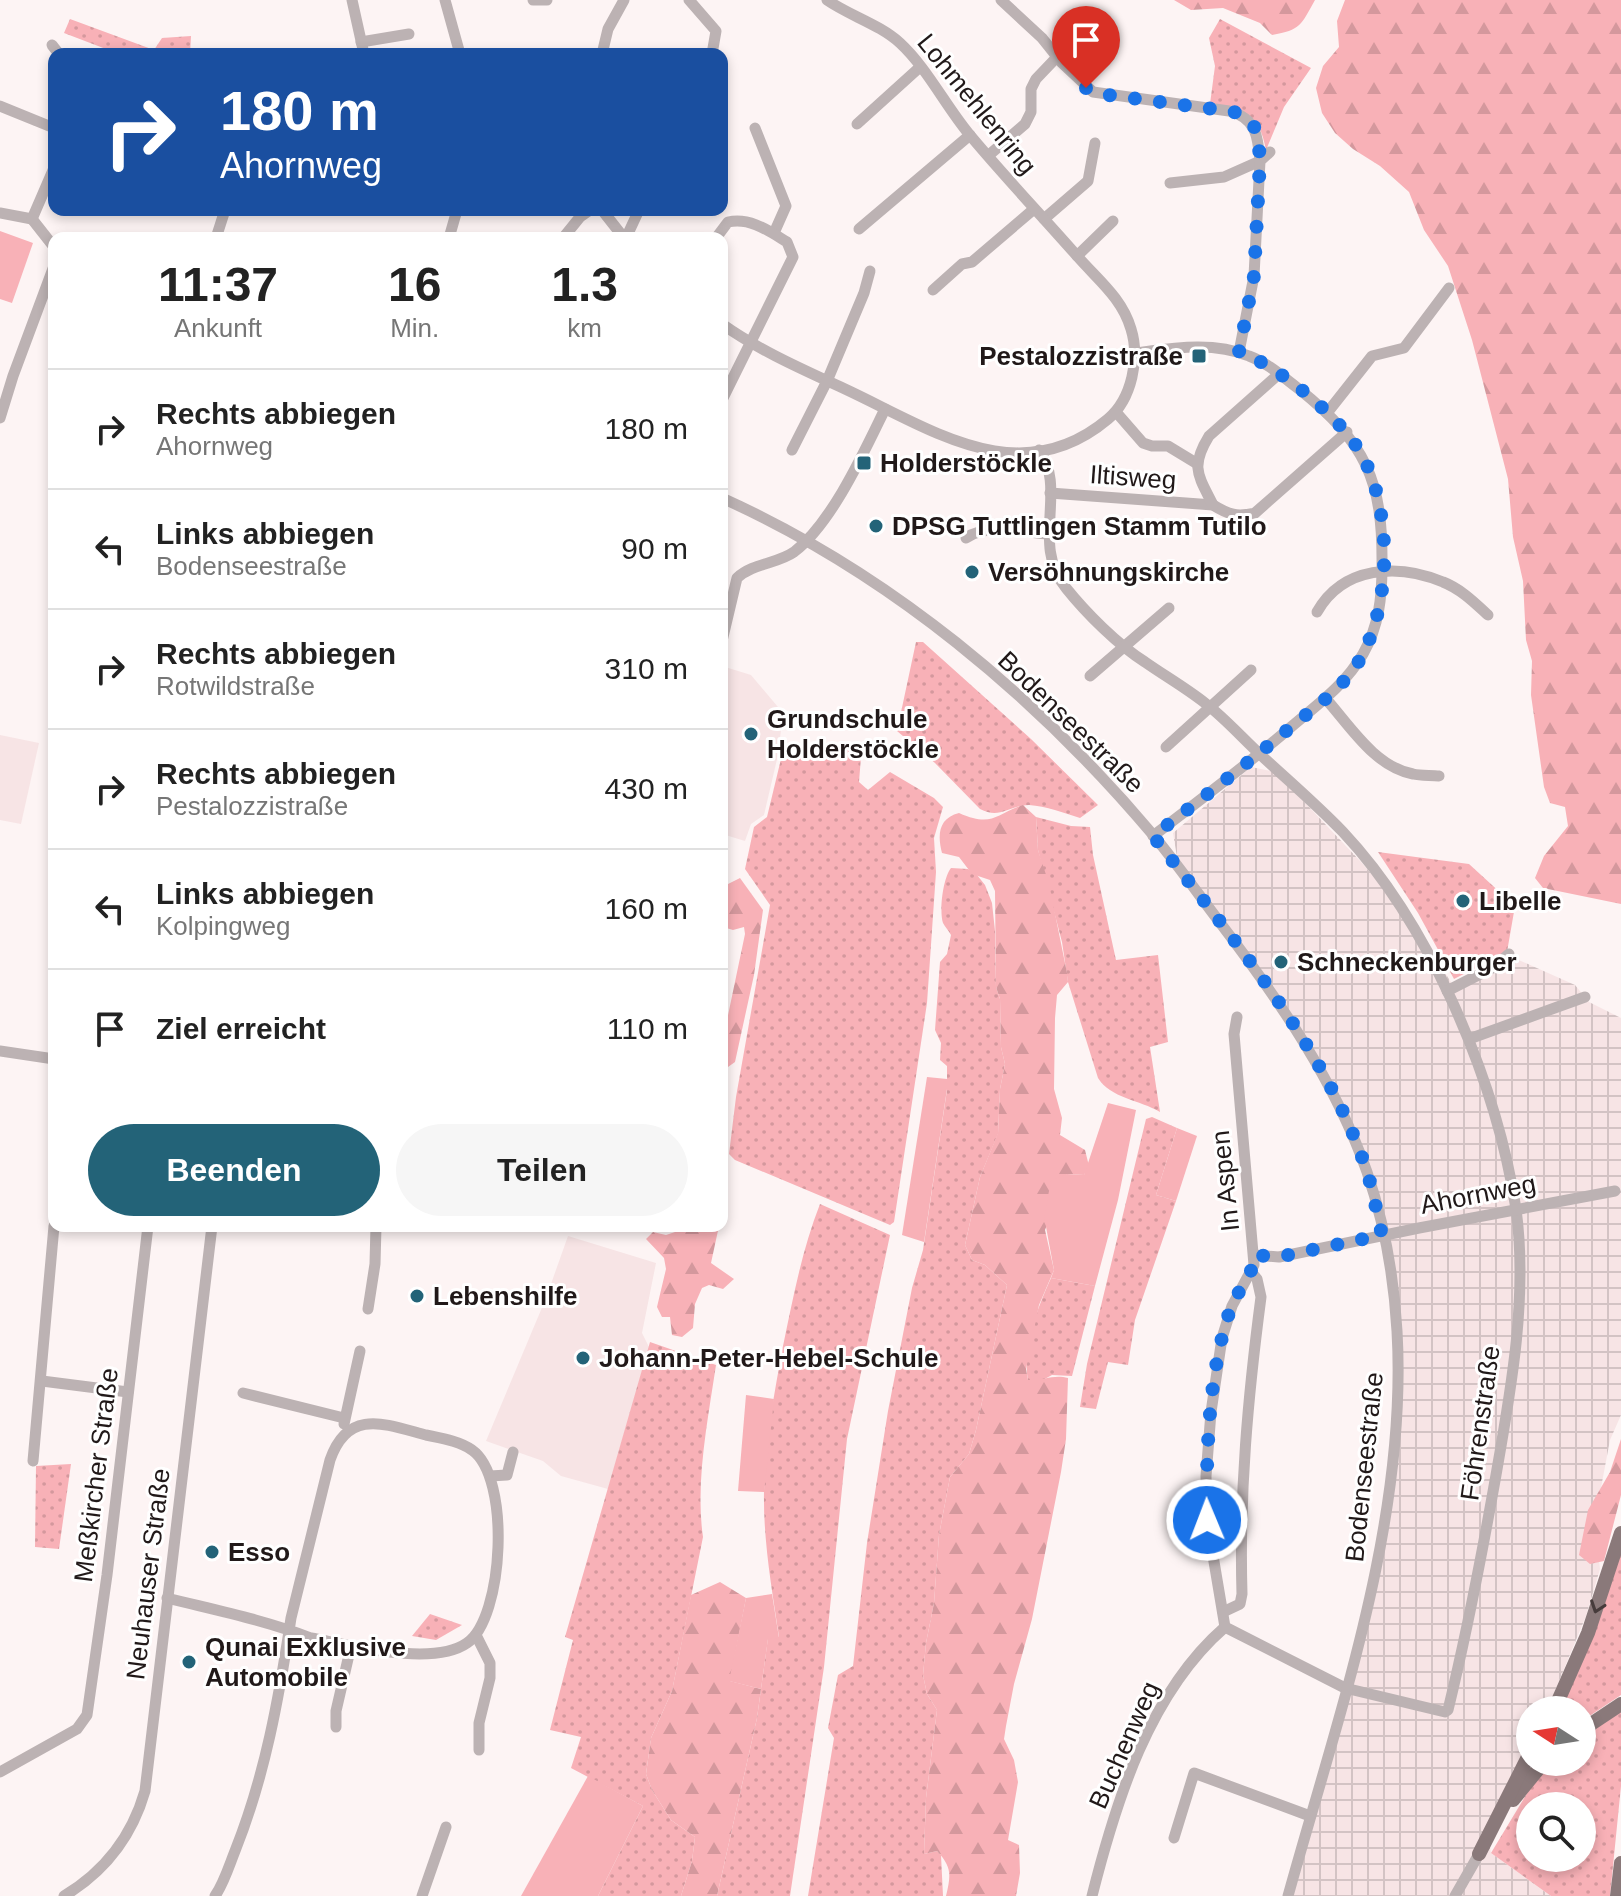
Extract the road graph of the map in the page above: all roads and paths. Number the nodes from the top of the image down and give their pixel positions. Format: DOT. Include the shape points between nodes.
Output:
graph roads {
  1 [pos="352,0"];
  2 [pos="445,0"];
  3 [pos="533,0"];
  4 [pos="547,0"];
  5 [pos="624,0"];
  6 [pos="689,0"];
  7 [pos="827,0"];
  8 [pos="1001,0"];
  9 [pos="409,34"];
  10 [pos="363,48"];
  11 [pos="459,48"];
  12 [pos="603,48"];
  13 [pos="713,48"];
  14 [pos="1057,57"];
  15 [pos="920,67"];
  16 [pos="0,106"];
  17 [pos="857,124"];
  18 [pos="48,126"];
  19 [pos="755,128"];
  20 [pos="970,135"];
  21 [pos="1095,143"];
  22 [pos="1270,152"];
  23 [pos="989,155"];
  24 [pos="1260,161"];
  25 [pos="48,182"];
  26 [pos="1170,183"];
  27 [pos="1034,209"];
  28 [pos="0,213"];
  29 [pos="581,216"];
  30 [pos="607,216"];
  31 [pos="32,219"];
  32 [pos="1044,219"];
  33 [pos="1113,221"];
  34 [pos="859,229"];
  35 [pos="568,232"];
  36 [pos="620,232"];
  37 [pos="720,232"];
  38 [pos="774,233"];
  39 [pos="48,239"];
  40 [pos="1077,256"];
  41 [pos="870,271"];
  42 [pos="48,283"];
  43 [pos="1449,288"];
  44 [pos="933,290"];
  45 [pos="728,328"];
  46 [pos="751,342"];
  47 [pos="1239,352"];
  48 [pos="1135,353"];
  49 [pos="1279,374"];
  50 [pos="827,381"];
  51 [pos="728,388"];
  52 [pos="885,409"];
  53 [pos="1116,412"];
  54 [pos="1327,413"];
  55 [pos="0,418"];
  56 [pos="1347,432"];
  57 [pos="792,450"];
  58 [pos="1039,450"];
  59 [pos="1196,463"];
  60 [pos="1050,493"];
  61 [pos="728,501"];
  62 [pos="1213,505"];
  63 [pos="1048,534"];
  64 [pos="966,538"];
  65 [pos="805,540"];
  66 [pos="1382,572"];
  67 [pos="1169,608"];
  68 [pos="1317,612"];
  69 [pos="1488,615"];
  70 [pos="728,616"];
  71 [pos="1123,646"];
  72 [pos="1251,670"];
  73 [pos="1090,676"];
  74 [pos="1326,699"];
  75 [pos="1210,707"];
  76 [pos="1166,747"];
  77 [pos="1260,755"];
  78 [pos="1439,776"];
  79 [pos="1153,836"];
  80 [pos="1509,954"];
  81 [pos="1447,991"];
  82 [pos="1585,997"];
  83 [pos="1237,1017"];
  84 [pos="1469,1039"];
  85 [pos="0,1051"];
  86 [pos="48,1058"];
  87 [pos="1615,1191"];
  88 [pos="1516,1209"];
  89 [pos="54,1232"];
  90 [pos="147,1232"];
  91 [pos="211,1232"];
  92 [pos="376,1232"];
  93 [pos="1382,1235"];
  94 [pos="1254,1255"];
  95 [pos="1252,1273"];
  96 [pos="368,1309"];
  97 [pos="360,1351"];
  98 [pos="42,1381"];
  99 [pos="128,1392"];
  100 [pos="243,1393"];
  101 [pos="344,1418"];
  102 [pos="345,1433"];
  103 [pos="513,1452"];
  104 [pos="33,1461"];
  105 [pos="507,1475"];
  106 [pos="490,1476"];
  107 [pos="498,1508"];
  108 [pos="1621,1533"];
  109 [pos="167,1598"];
  110 [pos="1223,1612"];
  111 [pos="1225,1627"];
  112 [pos="289,1631"];
  113 [pos="476,1635"];
  114 [pos="351,1646"];
  115 [pos="1345,1688"];
  116 [pos="1560,1696"];
  117 [pos="1621,1704"];
  118 [pos="1596,1721"];
  119 [pos="336,1727"];
  120 [pos="479,1750"];
  121 [pos="0,1772"];
  122 [pos="1519,1776"];
  123 [pos="1533,1776"];
  124 [pos="1310,1816"];
  125 [pos="1498,1820"];
  126 [pos="446,1827"];
  127 [pos="1174,1838"];
  128 [pos="1479,1854"];
  129 [pos="1621,1863"];
  130 [pos="64,1896"];
  131 [pos="215,1896"];
  132 [pos="422,1896"];
  133 [pos="1092,1896"];
  134 [pos="1288,1896"];
  135 [pos="1455,1896"];
  136 [pos="1617,1896"];
  1 -- 10 [label="street"];
  2 -- 11 [label="street"];
  3 -- 4 [label="street"];
  5 -- 12 [label="street"];
  6 -- 13 [label="street" via="716,31"];
  7 -- 15 [label="street, Lohmehlenring" via="879,27"];
  8 -- 14 [label="street"];
  9 -- 10 [label="street"];
  14 -- 23 [label="street" via="1031,89 1025,124"];
  14 -- 24 [label="street" via="1093,92 1238,113 1258,134"];
  15 -- 17 [label="street"];
  15 -- 20 [label="street, Lohmehlenring"];
  16 -- 18 [label="street"];
  19 -- 38 [label="street" via="786,206"];
  20 -- 23 [label="street, Lohmehlenring"];
  20 -- 34 [label="street"];
  21 -- 32 [label="street" via="1088,181"];
  22 -- 24 [label="street"];
  23 -- 27 [label="street, Lohmehlenring"];
  24 -- 26 [label="street" via="1224,177"];
  24 -- 47 [label="street" via="1254,276"];
  25 -- 31 [label="street"];
  27 -- 32 [label="street, Lohmehlenring"];
  27 -- 44 [label="street"];
  28 -- 31 [label="street"];
  29 -- 35 [label="street"];
  30 -- 36 [label="street"];
  31 -- 39 [label="street"];
  32 -- 40 [label="street, Lohmehlenring"];
  33 -- 40 [label="street"];
  37 -- 38 [label="street" via="728,222 738,220"];
  38 -- 46 [label="street" via="787,242 793,257"];
  40 -- 48 [label="street, Lohmehlenring" via="1123,309"];
  41 -- 50 [label="street"];
  42 -- 55 [label="street"];
  43 -- 54 [label="street" via="1404,348 1372,356"];
  45 -- 46 [label="street"];
  46 -- 50 [label="street"];
  46 -- 51 [label="street"];
  47 -- 48 [label="street" via="1200,347"];
  47 -- 49 [label="street"];
  48 -- 53 [label="street, Lohmehlenring" via="1129,387"];
  49 -- 54 [label="street"];
  49 -- 59 [label="street" via="1209,436"];
  50 -- 52 [label="street"];
  50 -- 57 [label="street"];
  52 -- 58 [label="street" via="980,450"];
  52 -- 65 [label="street" via="851,476"];
  53 -- 58 [label="street" via="1077,441"];
  53 -- 59 [label="street" via="1143,443 1168,446"];
  54 -- 56 [label="street"];
  56 -- 62 [label="street, Iltisweg" via="1255,513 1230,516"];
  56 -- 66 [label="street" via="1373,478 1380,507"];
  58 -- 60 [label="street, Föhrenstraße" via="1050,468"];
  59 -- 62 [label="street"];
  60 -- 62 [label="street, Iltisweg"];
  60 -- 63 [label="street, Föhrenstraße"];
  61 -- 65 [label="street, Bodenseestraße"];
  63 -- 64 [label="street" via="976,531"];
  63 -- 71 [label="street, Föhrenstraße" via="1062,584"];
  65 -- 70 [label="street" via="794,552 737,578"];
  65 -- 79 [label="street, Bodenseestraße" via="872,580 987,669"];
  66 -- 68 [label="street" via="1351,578 1332,591"];
  66 -- 69 [label="street" via="1443,582"];
  66 -- 74 [label="street" via="1372,636 1350,673"];
  67 -- 71 [label="street"];
  71 -- 73 [label="street"];
  71 -- 75 [label="street, Föhrenstraße"];
  72 -- 75 [label="street"];
  74 -- 77 [label="street"];
  74 -- 78 [label="street" via="1392,767"];
  75 -- 76 [label="street"];
  75 -- 77 [label="street, Föhrenstraße"];
  77 -- 79 [label="street"];
  77 -- 81 [label="street, Föhrenstraße" via="1369,859"];
  79 -- 93 [label="street, Bodenseestraße" via="1256,970 1320,1070 1367,1174"];
  80 -- 81 [label="street"];
  81 -- 84 [label="street, Föhrenstraße"];
  82 -- 84 [label="street"];
  83 -- 94 [label="street, In Aspen" via="1234,1034"];
  84 -- 88 [label="street, Föhrenstraße" via="1500,1129"];
  85 -- 86 [label="street"];
  87 -- 88 [label="street, Ahornweg"];
  88 -- 93 [label="street, Ahornweg"];
  88 -- 115 [label="street, Föhrenstraße" via="1519,1277 1505,1425 1448,1710 1436,1712"];
  89 -- 98 [label="street"];
  90 -- 99 [label="street, Meßkircher Straße"];
  91 -- 109 [label="street, Neuhauser Straße"];
  92 -- 96 [label="street"];
  93 -- 94 [label="street, Ahornweg" via="1279,1257"];
  93 -- 115 [label="street, Bodenseestraße" via="1397,1328 1396,1424 1371,1593"];
  94 -- 95 [label="street, In Aspen"];
  95 -- 110 [label="street, In Aspen" via="1232,1306 1222,1338 1210,1424 1207,1520"];
  95 -- 110 [label="street" via="1261,1297 1243,1455 1242,1594 1236,1608"];
  97 -- 101 [label="street"];
  98 -- 99 [label="street"];
  98 -- 104 [label="street"];
  99 -- 121 [label="street, Meßkircher Straße" via="87,1715 79,1727"];
  100 -- 101 [label="street"];
  101 -- 102 [label="street"];
  102 -- 106 [label="street" via="373,1423 449,1441 473,1450"];
  102 -- 112 [label="street" via="330,1460"];
  103 -- 105 [label="street"];
  105 -- 106 [label="street"];
  105 -- 107 [label="street"];
  106 -- 107 [label="street"];
  107 -- 113 [label="street" via="493,1588"];
  108 -- 116 [label="main road, one-way" via="1588,1633"];
  109 -- 112 [label="street"];
  109 -- 130 [label="street, Neuhauser Straße" via="140,1806 109,1859"];
  110 -- 111 [label="street, In Aspen"];
  111 -- 115 [label="street"];
  111 -- 133 [label="street, Buchenweg" via="1179,1677 1154,1721 1119,1800"];
  112 -- 114 [label="street"];
  112 -- 131 [label="street" via="262,1772"];
  113 -- 114 [label="street" via="455,1649 433,1654"];
  113 -- 120 [label="street" via="490,1663"];
  114 -- 119 [label="street"];
  115 -- 124 [label="street, Bodenseestraße"];
  117 -- 118 [label="main road"];
  122 -- 125 [label="main road"];
  123 -- 125 [label="main road"];
  124 -- 127 [label="street" via="1194,1773"];
  124 -- 134 [label="street, Bodenseestraße"];
  125 -- 128 [label="main road"];
  126 -- 132 [label="street"];
  128 -- 135 [label="street"];
  129 -- 136 [label="main road"];
}
